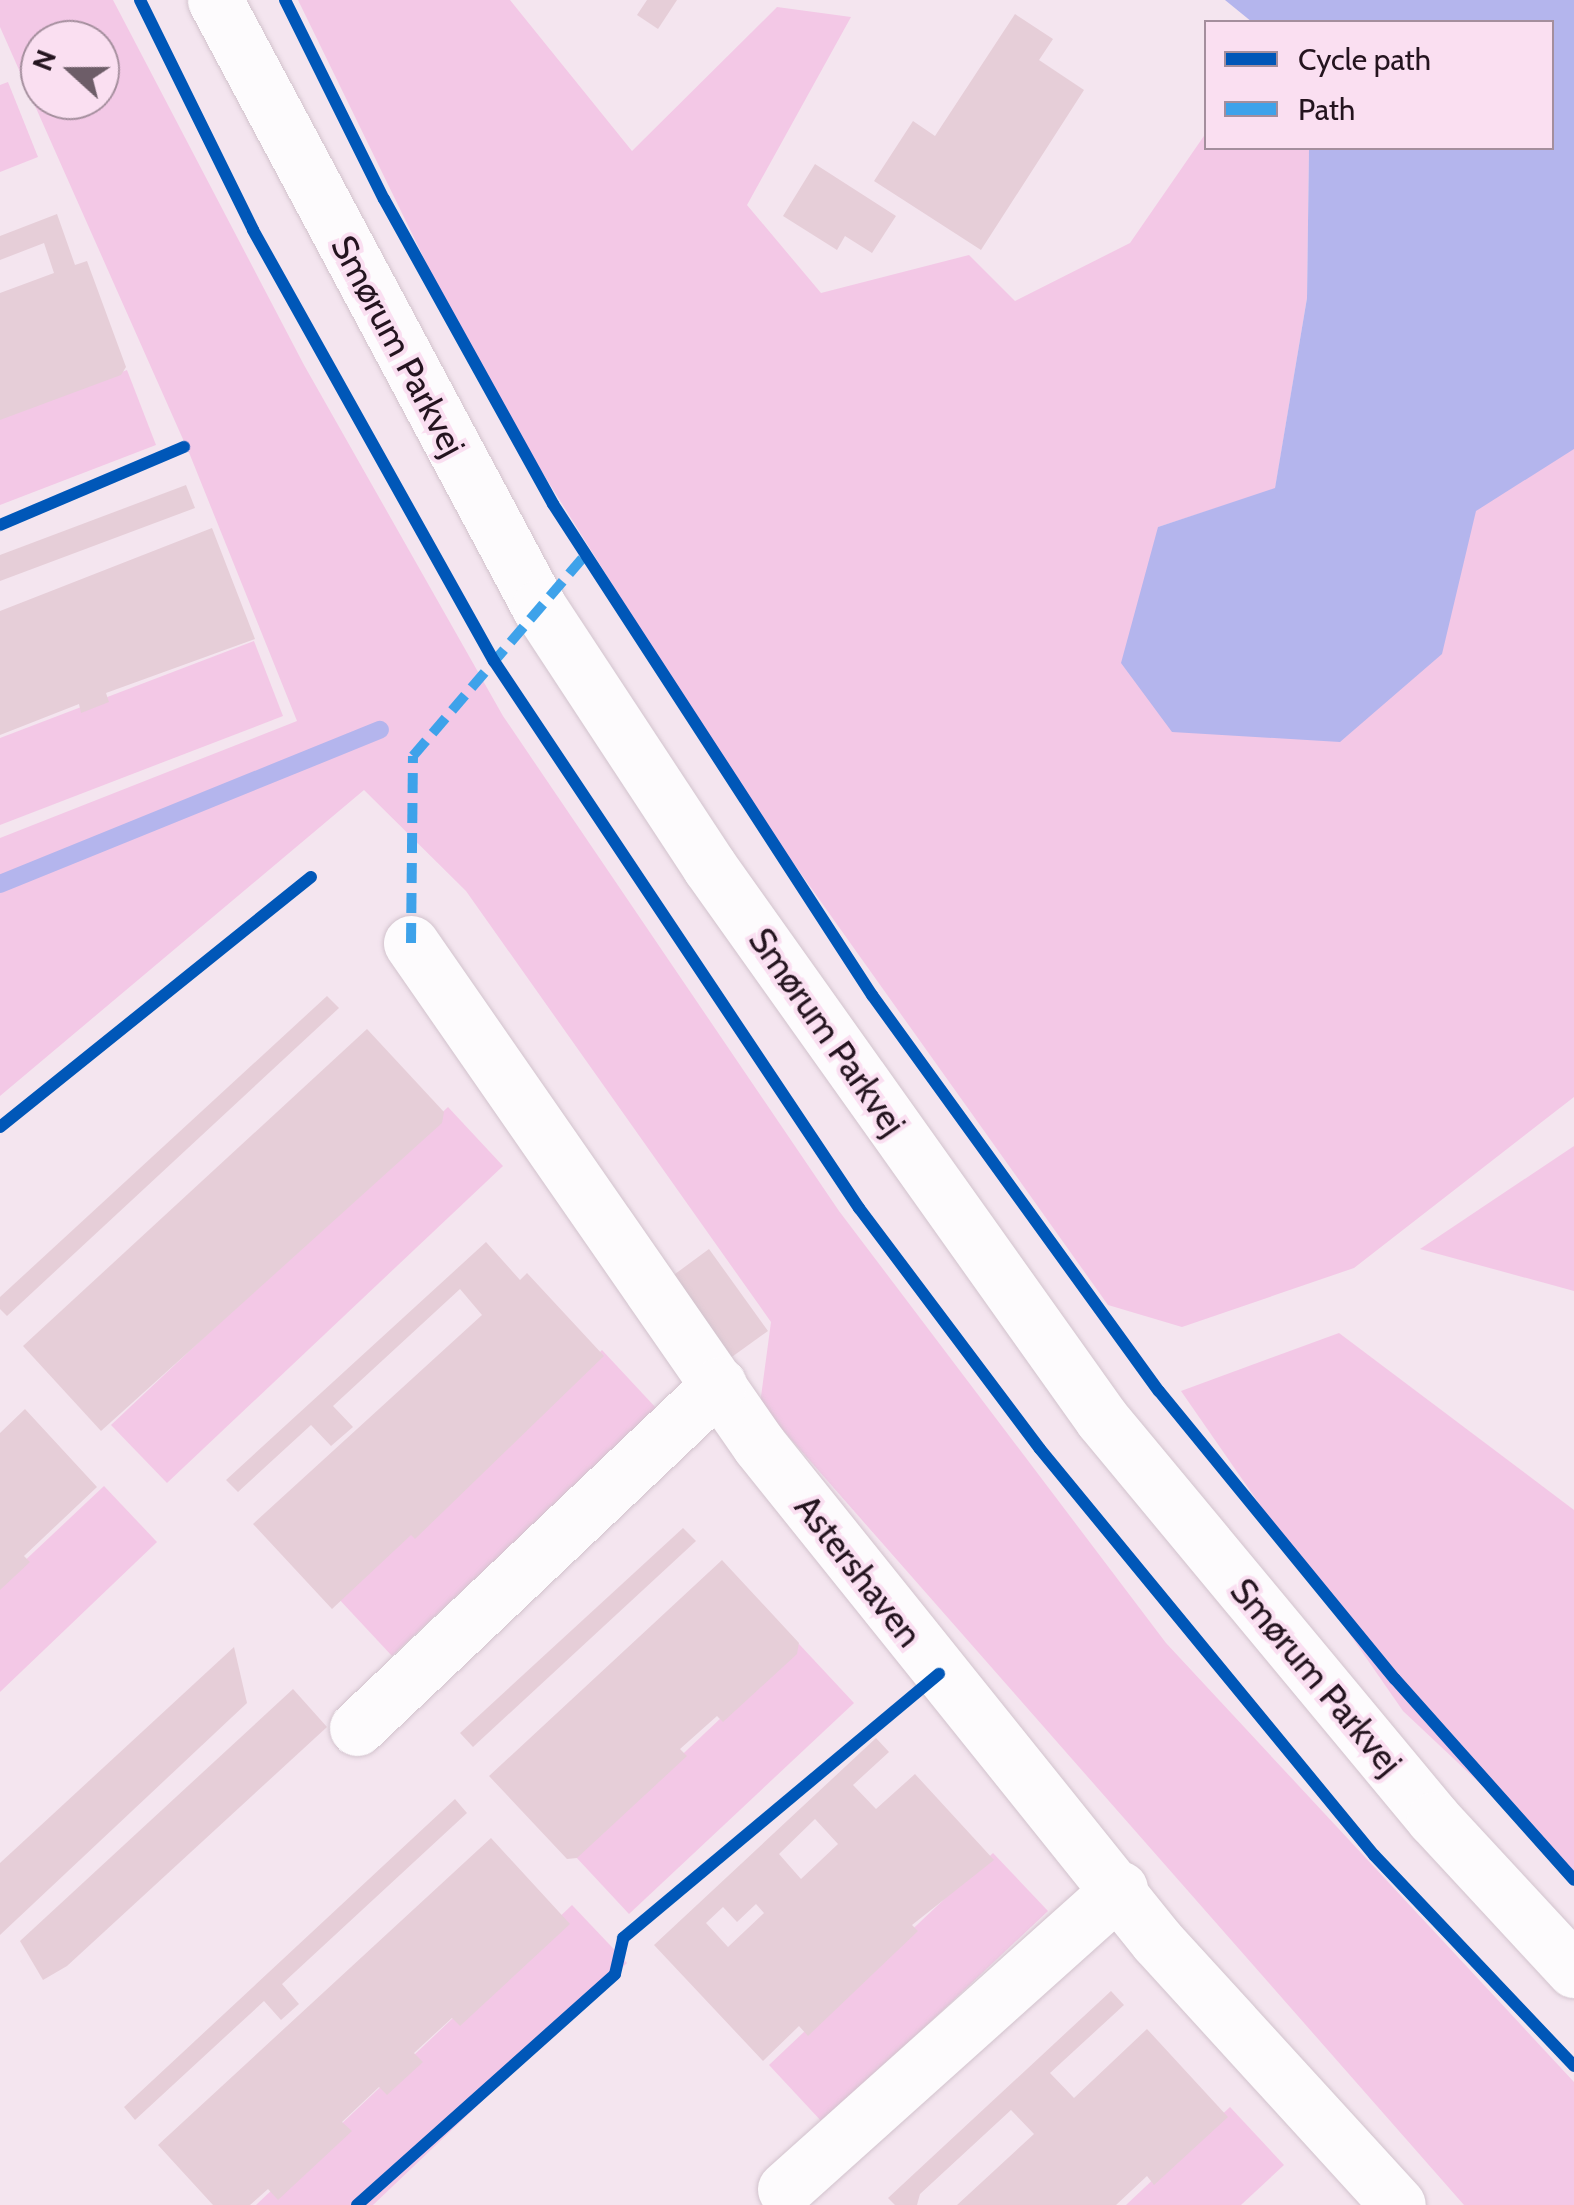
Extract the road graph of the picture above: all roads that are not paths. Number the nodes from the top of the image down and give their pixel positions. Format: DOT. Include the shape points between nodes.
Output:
graph roads {
  1 [pos="216,0"];
  2 [pos="411,942"];
  3 [pos="719,1385"];
  4 [pos="357,1728"];
  5 [pos="1120,1888"];
  6 [pos="1574,1970"];
  7 [pos="784,2189"];
  8 [pos="1398,2205"];
  1 -- 6 [label="street, Smørum Parkvej" via="538,607 709,866 1102,1419 1434,1819"];
  2 -- 3 [label="street, Astershaven"];
  3 -- 4 [label="street"];
  3 -- 5 [label="street, Astershaven" via="939,1674"];
  5 -- 7 [label="street"];
  5 -- 8 [label="street, Astershaven" via="1157,1940"];
}
